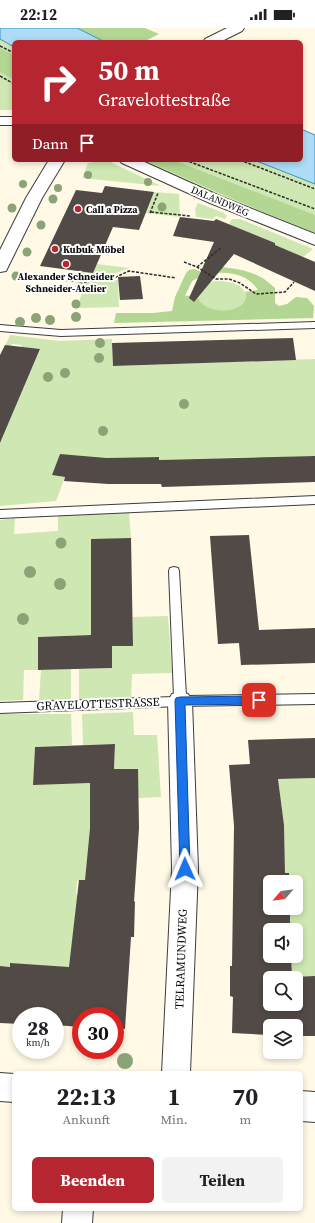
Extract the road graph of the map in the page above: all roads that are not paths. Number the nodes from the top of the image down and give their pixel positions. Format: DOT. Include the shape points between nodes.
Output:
graph roads {
  1 [pos="237,28"];
  2 [pos="214,40"];
  3 [pos="0,121"];
  4 [pos="12,121"];
  5 [pos="56,162"];
  6 [pos="131,162"];
  7 [pos="315,240"];
  8 [pos="2,257"];
  9 [pos="315,325"];
  10 [pos="0,328"];
  11 [pos="315,500"];
  12 [pos="0,514"];
  13 [pos="174,571"];
  14 [pos="315,699"];
  15 [pos="180,701"];
  16 [pos="0,708"];
  17 [pos="176,1071"];
  18 [pos="0,1087"];
  19 [pos="12,1088"];
  20 [pos="303,1106"];
  21 [pos="315,1107"];
  22 [pos="78,1211"];
  23 [pos="77,1223"];
  1 -- 2 [label="street"];
  3 -- 4 [label="street"];
  5 -- 8 [label="street" via="42,182"];
  6 -- 7 [label="street, DALANDWEG"];
  9 -- 10 [label="lane" via="61,333"];
  11 -- 12 [label="lane"];
  13 -- 15 [label="lane"];
  14 -- 15 [label="lane, GRAVELOTTESTRASSE"];
  15 -- 16 [label="lane, GRAVELOTTESTRASSE"];
  15 -- 17 [label="street, TELRAMUNDWEG" via="185,869"];
  18 -- 19 [label="street"];
  20 -- 21 [label="street"];
  22 -- 23 [label="street"];
}
